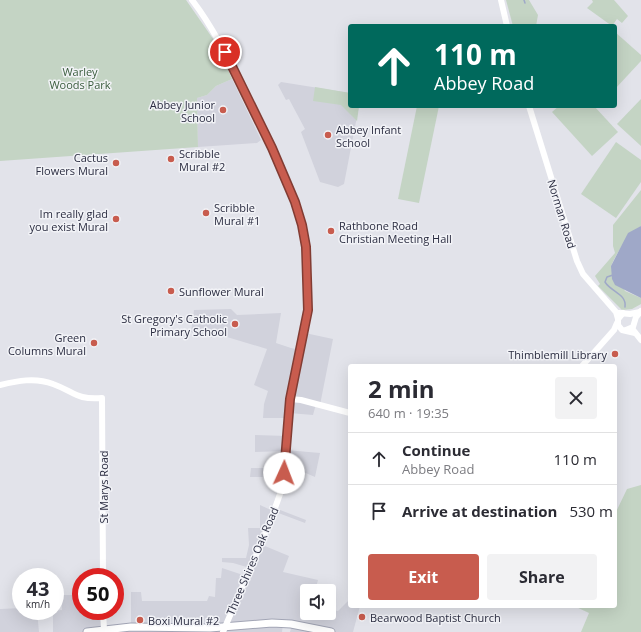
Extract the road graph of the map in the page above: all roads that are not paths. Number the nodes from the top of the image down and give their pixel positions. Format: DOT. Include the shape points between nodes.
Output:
graph roads {
  1 [pos="192,0"];
  2 [pos="501,0"];
  3 [pos="507,24"];
  4 [pos="530,108"];
  5 [pos="616,312"];
  6 [pos="641,312"];
  7 [pos="627,314"];
  8 [pos="618,321"];
  9 [pos="634,324"];
  10 [pos="614,330"];
  11 [pos="624,330"];
  12 [pos="635,333"];
  13 [pos="641,340"];
  14 [pos="584,364"];
  15 [pos="0,385"];
  16 [pos="290,399"];
  17 [pos="348,413"];
  18 [pos="103,568"];
  19 [pos="103,620"];
  20 [pos="224,629"];
  21 [pos="104,630"];
  22 [pos="87,632"];
  23 [pos="331,632"];
  1 -- 16 [label="street, Three Shires Oak Road" via="220,41 272,148 297,206 302,225 307,256 308,310"];
  2 -- 3 [label="street"];
  4 -- 5 [label="street, Norman Road" via="577,261 583,274"];
  5 -- 7 [label="street"];
  5 -- 8 [label="street, Norman Road"];
  6 -- 7 [label="street"];
  6 -- 9 [label="street"];
  7 -- 8 [label="street"];
  7 -- 9 [label="street" via="634,318"];
  8 -- 10 [label="street"];
  8 -- 11 [label="street, Norman Road"];
  9 -- 11 [label="street"];
  9 -- 12 [label="street"];
  10 -- 11 [label="street"];
  10 -- 14 [label="street"];
  11 -- 12 [label="street"];
  12 -- 13 [label="street"];
  15 -- 18 [label="street, St Marys Road" via="19,380 42,381 52,383 85,399 102,398"];
  16 -- 17 [label="street"];
  16 -- 20 [label="street, Three Shires Oak Road" via="280,494"];
  19 -- 21 [label="street"];
  20 -- 21 [label="main road" via="131,627"];
  20 -- 23 [label="main road" via="272,623"];
  21 -- 22 [label="main road"];
}
